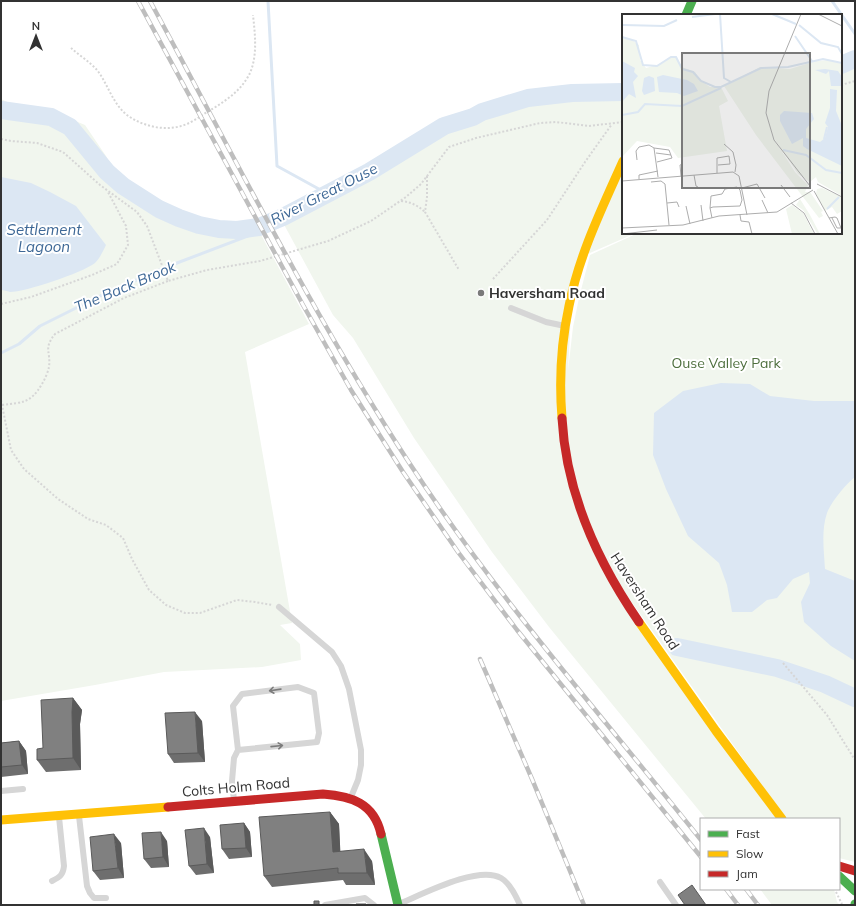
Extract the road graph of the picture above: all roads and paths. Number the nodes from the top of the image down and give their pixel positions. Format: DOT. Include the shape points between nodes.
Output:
graph roads {
  1 [pos="692,1"];
  2 [pos="686,14"];
  3 [pos="253,15"];
  4 [pos="71,48"];
  5 [pos="855,81"];
  6 [pos="842,85"];
  7 [pos="622,122"];
  8 [pos="612,124"];
  9 [pos="1,139"];
  10 [pos="622,163"];
  11 [pos="427,175"];
  12 [pos="108,191"];
  13 [pos="400,201"];
  14 [pos="425,212"];
  15 [pos="460,270"];
  16 [pos="494,279"];
  17 [pos="168,280"];
  18 [pos="1,304"];
  19 [pos="511,308"];
  20 [pos="565,326"];
  21 [pos="1,400"];
  22 [pos="2,405"];
  23 [pos="279,607"];
  24 [pos="783,663"];
  25 [pos="238,750"];
  26 [pos="855,760"];
  27 [pos="22,789"];
  28 [pos="1,790"];
  29 [pos="350,799"];
  30 [pos="234,801"];
  31 [pos="79,814"];
  32 [pos="59,816"];
  33 [pos="781,818"];
  34 [pos="1,820"];
  35 [pos="840,866"];
  36 [pos="855,871"];
  37 [pos="840,877"];
  38 [pos="52,881"];
  39 [pos="660,882"];
  40 [pos="836,890"];
  41 [pos="855,891"];
  42 [pos="106,898"];
  43 [pos="325,905"];
  44 [pos="374,905"];
  45 [pos="398,905"];
  46 [pos="520,905"];
  47 [pos="676,905"];
  48 [pos="842,905"];
  1 -- 2 [label="street"];
  3 -- 4 [label="path" via="255,56 249,74 238,90 226,100 189,123 177,127 151,126 127,115 113,99 97,69"];
  5 -- 6 [label="path"];
  7 -- 8 [label="path"];
  8 -- 11 [label="path" via="589,126 540,123 476,138 449,147"];
  8 -- 16 [label="path" via="547,220"];
  9 -- 12 [label="path" via="37,143 63,152"];
  10 -- 20 [label="street, Haversham Road" via="583,256"];
  11 -- 13 [label="path" via="421,184"];
  11 -- 14 [label="path"];
  12 -- 17 [label="path" via="142,217"];
  12 -- 18 [label="path" via="126,226 128,245 117,264 31,297"];
  13 -- 14 [label="path" via="409,202"];
  13 -- 17 [label="path" via="371,221 328,241 260,261"];
  14 -- 15 [label="path"];
  17 -- 22 [label="path" via="124,298 55,334 49,341 49,367 36,394 28,400"];
  19 -- 20 [label="lane" via="540,320"];
  20 -- 33 [label="street, Haversham Road" via="560,371 563,445 582,517 615,586 642,627 716,732"];
  21 -- 22 [label="path"];
  22 -- 23 [label="path" via="11,450 24,469 58,499 88,518 106,525 122,538 149,590 166,604 185,613 200,612 237,600"];
  23 -- 29 [label="lane" via="332,652 342,666 361,750 358,780"];
  24 -- 26 [label="path" via="827,715"];
  25 -- 25 [label="lane, one-way" via="317,742 319,733 314,693 298,687 242,694 233,706"];
  25 -- 30 [label="lane" via="233,766"];
  27 -- 28 [label="lane"];
  29 -- 30 [label="street, Colts Holm Road" via="340,795 323,794"];
  29 -- 45 [label="street, Colts Holm Road" via="360,802 370,811 379,826"];
  30 -- 31 [label="street, Colts Holm Road"];
  31 -- 32 [label="street, Colts Holm Road"];
  31 -- 42 [label="lane" via="90,893 94,898"];
  32 -- 34 [label="street, Colts Holm Road"];
  32 -- 38 [label="lane" via="64,866 63,873"];
  35 -- 36 [label="street"];
  37 -- 41 [label="street"];
  39 -- 47 [label="lane"];
  40 -- 48 [label="path"];
  43 -- 44 [label="lane" via="365,898"];
  45 -- 46 [label="lane" via="460,879 481,874 501,877"];
}
